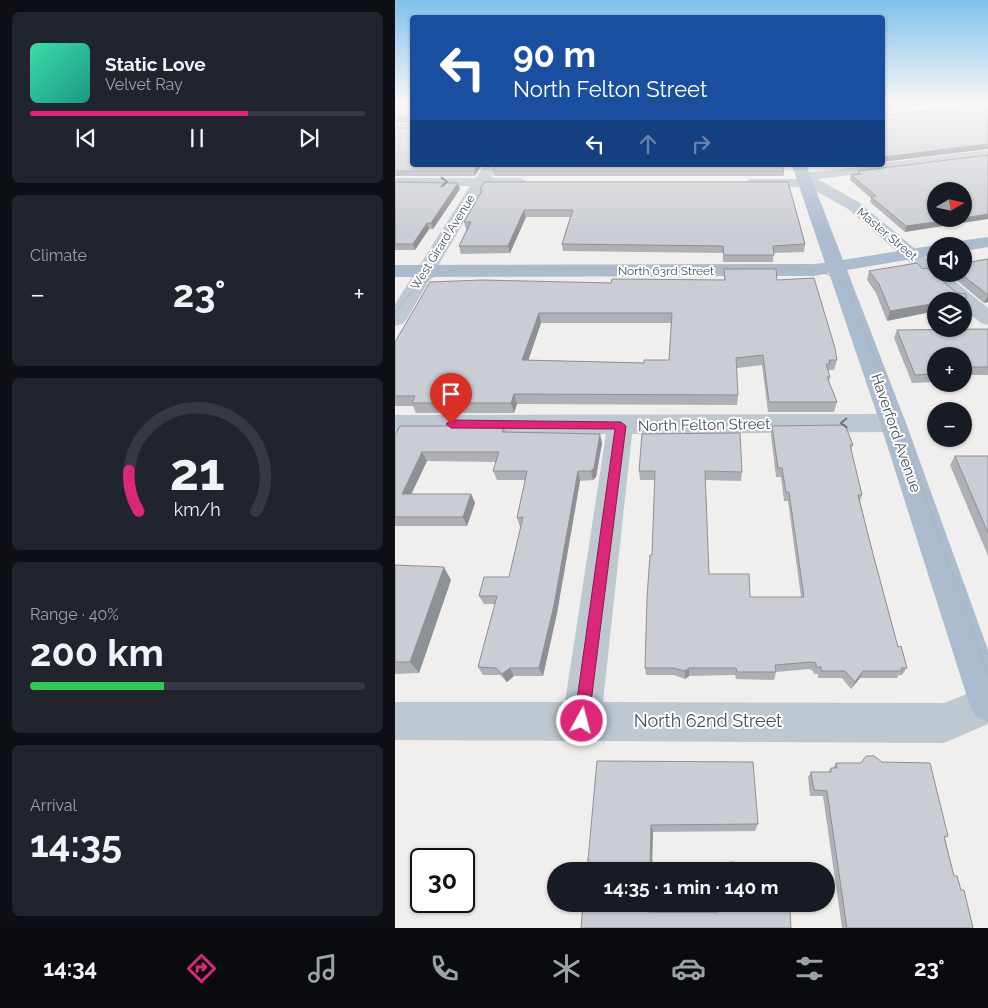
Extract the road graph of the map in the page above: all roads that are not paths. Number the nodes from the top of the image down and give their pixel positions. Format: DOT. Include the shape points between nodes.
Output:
graph roads {
  1 [pos="988,154"];
  2 [pos="885,166"];
  3 [pos="490,167"];
  4 [pos="873,167"];
  5 [pos="803,175"];
  6 [pos="395,182"];
  7 [pos="480,182"];
  8 [pos="539,182"];
  9 [pos="737,183"];
  10 [pos="988,242"];
  11 [pos="972,244"];
  12 [pos="927,252"];
  13 [pos="912,254"];
  14 [pos="836,267"];
  15 [pos="395,271"];
  16 [pos="425,271"];
  17 [pos="988,319"];
  18 [pos="395,320"];
  19 [pos="893,423"];
  20 [pos="395,424"];
  21 [pos="621,426"];
  22 [pos="988,704"];
  23 [pos="395,721"];
  24 [pos="582,721"];
  1 -- 2 [label="street"];
  3 -- 7 [label="street, West Girard Avenue"];
  4 -- 5 [label="street"];
  5 -- 9 [label="street"];
  5 -- 13 [label="street, Master Street" via="854,206"];
  5 -- 14 [label="main road, Haverford Avenue"];
  6 -- 7 [label="street, one-way"];
  7 -- 8 [label="street"];
  7 -- 16 [label="street, West Girard Avenue"];
  10 -- 11 [label="main road"];
  12 -- 13 [label="main road, North 63rd Street"];
  13 -- 14 [label="main road, North 63rd Street"];
  13 -- 17 [label="street, Master Street"];
  14 -- 16 [label="main road, North 63rd Street" via="791,271"];
  14 -- 19 [label="main road, Haverford Avenue"];
  15 -- 16 [label="main road, North 63rd Street"];
  16 -- 18 [label="street, West Girard Avenue"];
  19 -- 21 [label="street, North Felton Street, one-way"];
  19 -- 22 [label="main road, Haverford Avenue"];
  20 -- 21 [label="street, North Felton Street"];
  21 -- 24 [label="street"];
  22 -- 24 [label="street, North 62nd Street" via="943,723"];
  23 -- 24 [label="street, North 62nd Street"];
}
